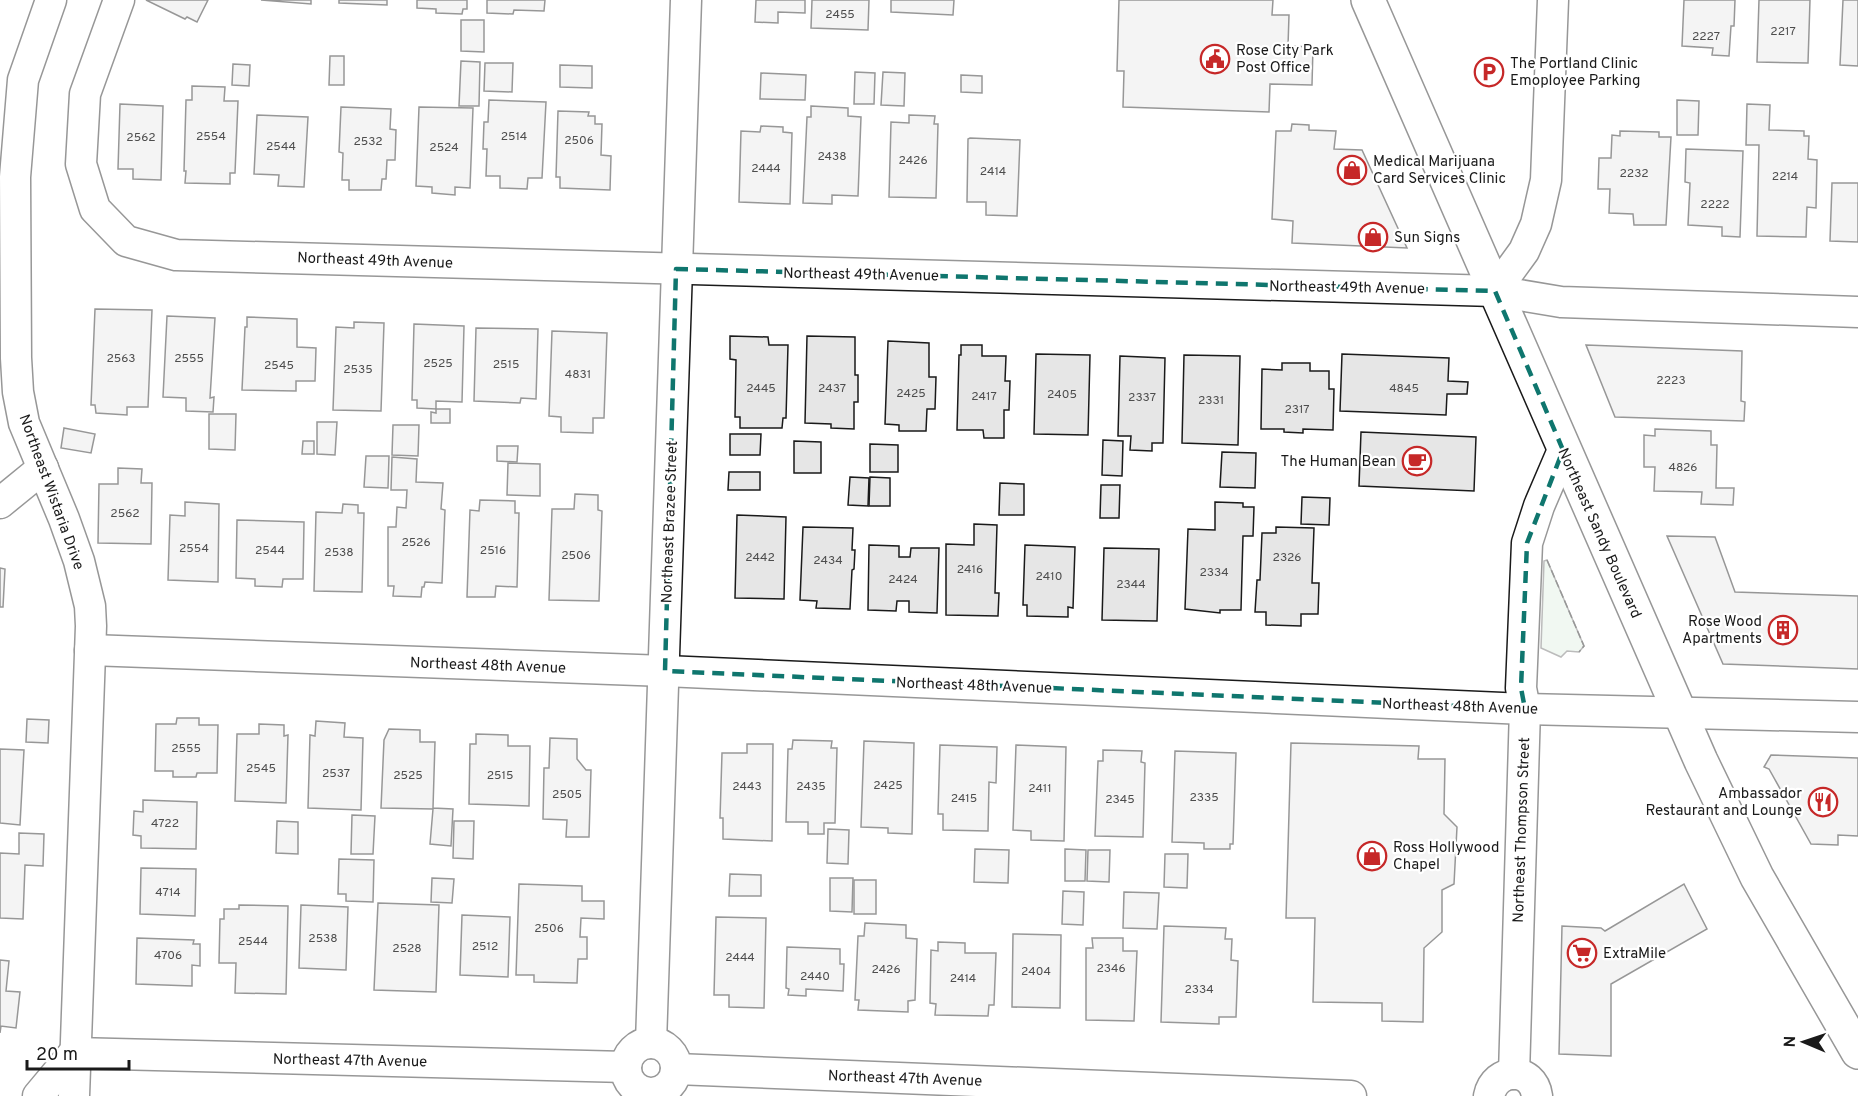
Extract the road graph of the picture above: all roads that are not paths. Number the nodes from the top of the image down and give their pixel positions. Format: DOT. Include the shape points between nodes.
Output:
graph roads {
  1 [pos="51,0"];
  2 [pos="119,0"];
  3 [pos="686,0"];
  4 [pos="1368,0"];
  5 [pos="1553,0"];
  6 [pos="676,269"];
  7 [pos="1495,291"];
  8 [pos="1858,312"];
  9 [pos="1563,450"];
  10 [pos="43,468"];
  11 [pos="0,503"];
  12 [pos="90,650"];
  13 [pos="665,671"];
  14 [pos="1525,709"];
  15 [pos="1678,711"];
  16 [pos="1858,717"];
  17 [pos="651,1043"];
  18 [pos="1858,1052"];
  19 [pos="74,1053"];
  20 [pos="626,1067"];
  21 [pos="676,1069"];
  22 [pos="1514,1074"];
  23 [pos="650,1095"];
  24 [pos="38,1096"];
  25 [pos="74,1096"];
  26 [pos="1351,1096"];
  27 [pos="1489,1096"];
  28 [pos="1537,1096"];
  1 -- 10 [label="street, Northeast Wistaria Drive" via="23,80 15,177 18,392 24,423"];
  2 -- 6 [label="street, Northeast 49th Avenue" via="85,94 81,164 95,209 126,240 176,255"];
  3 -- 6 [label="street, Northeast Brazee Street"];
  4 -- 7 [label="main road, Northeast Sandy Boulevard"];
  5 -- 7 [label="street" via="1546,180 1536,224 1524,250"];
  6 -- 7 [label="street, Northeast 49th Avenue"];
  6 -- 13 [label="street, Northeast Brazee Street"];
  7 -- 8 [label="street, Northeast 49th Avenue" via="1561,302"];
  7 -- 9 [label="main road, Northeast Sandy Boulevard"];
  9 -- 14 [label="street, Northeast Thompson Street" via="1527,543 1521,688"];
  9 -- 15 [label="main road, Northeast Sandy Boulevard"];
  10 -- 11 [label="street"];
  10 -- 12 [label="street, Northeast Wistaria Drive" via="79,561 90,606"];
  12 -- 13 [label="street, Northeast 48th Avenue"];
  12 -- 19 [label="street, Northeast Wistaria Drive"];
  13 -- 14 [label="street, Northeast 48th Avenue"];
  13 -- 17 [label="street, Northeast Brazee Street"];
  14 -- 15 [label="street, Northeast 48th Avenue"];
  14 -- 22 [label="street, Northeast Thompson Street"];
  15 -- 16 [label="street, Northeast 48th Avenue"];
  15 -- 18 [label="main road, Northeast Sandy Boulevard" via="1757,877"];
  17 -- 20 [label="street" via="632,1052"];
  17 -- 21 [label="street" via="664,1046 671,1053"];
  19 -- 20 [label="street, Northeast 47th Avenue"];
  19 -- 24 [label="street"];
  19 -- 25 [label="street, Northeast Wistaria Drive"];
  20 -- 23 [label="street" via="632,1084"];
  21 -- 23 [label="street" via="670,1084"];
  21 -- 26 [label="street, Northeast 47th Avenue"];
  22 -- 27 [label="street" via="1496,1081"];
  22 -- 28 [label="street" via="1530,1081"];
}
